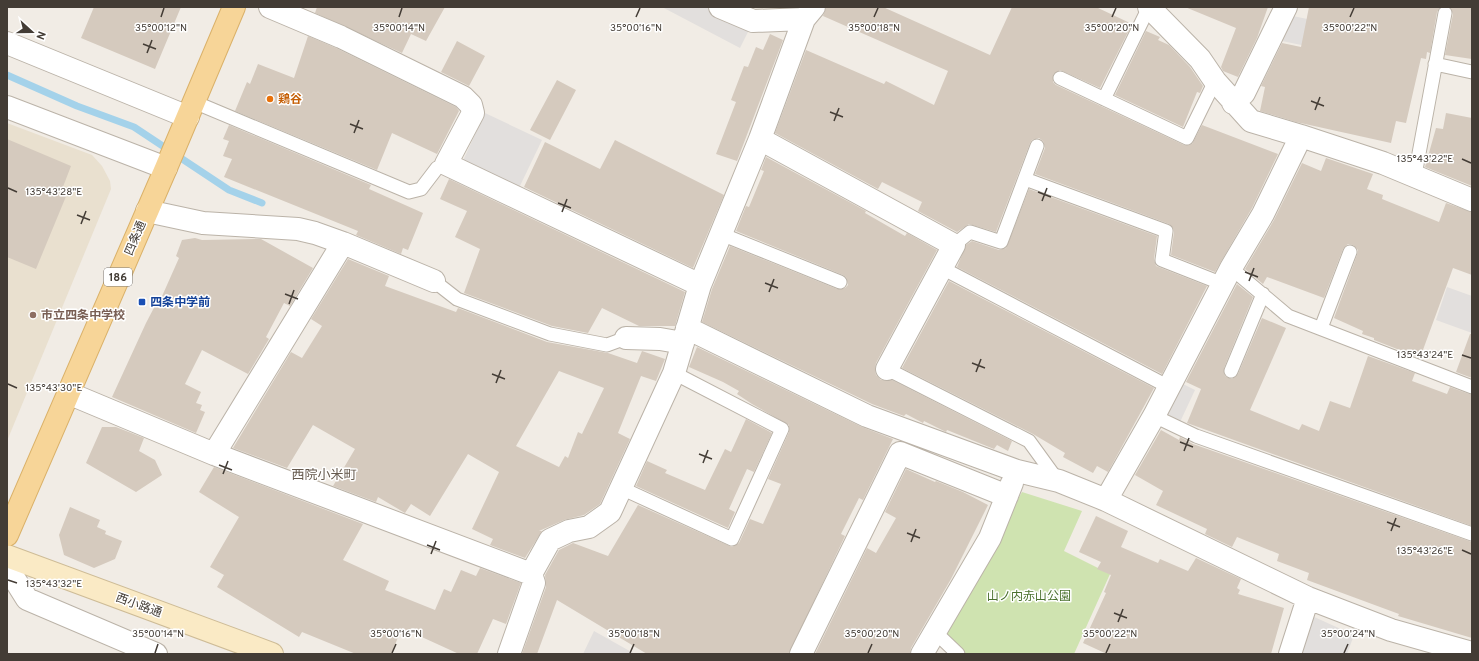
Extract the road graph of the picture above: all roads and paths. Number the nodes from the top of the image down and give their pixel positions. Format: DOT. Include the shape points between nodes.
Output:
graph roads {
  1 [pos="234,7"];
  2 [pos="270,7"];
  3 [pos="720,7"];
  4 [pos="1149,7"];
  5 [pos="1286,7"];
  6 [pos="809,13"];
  7 [pos="1444,13"];
  8 [pos="7,43"];
  9 [pos="1435,64"];
  10 [pos="1472,72"];
  11 [pos="1060,78"];
  12 [pos="1215,81"];
  13 [pos="1104,99"];
  14 [pos="1233,103"];
  15 [pos="7,107"];
  16 [pos="187,118"];
  17 [pos="1301,136"];
  18 [pos="760,140"];
  19 [pos="1037,146"];
  20 [pos="446,164"];
  21 [pos="168,165"];
  22 [pos="1415,175"];
  23 [pos="1025,178"];
  24 [pos="1472,200"];
  25 [pos="147,211"];
  26 [pos="721,234"];
  27 [pos="342,242"];
  28 [pos="954,245"];
  29 [pos="1350,252"];
  30 [pos="942,268"];
  31 [pos="1227,276"];
  32 [pos="434,281"];
  33 [pos="840,282"];
  34 [pos="700,285"];
  35 [pos="1263,294"];
  36 [pos="1321,328"];
  37 [pos="685,336"];
  38 [pos="626,338"];
  39 [pos="887,368"];
  40 [pos="1230,370"];
  41 [pos="674,373"];
  42 [pos="1169,387"];
  43 [pos="1472,387"];
  44 [pos="68,393"];
  45 [pos="1154,416"];
  46 [pos="214,454"];
  47 [pos="1059,481"];
  48 [pos="1011,485"];
  49 [pos="621,488"];
  50 [pos="1106,500"];
  51 [pos="1472,534"];
  52 [pos="7,535"];
  53 [pos="7,556"];
  54 [pos="7,567"];
  55 [pos="531,574"];
  56 [pos="1308,598"];
  57 [pos="934,631"];
  58 [pos="1429,648"];
  59 [pos="1472,653"];
  60 [pos="156,654"];
  61 [pos="272,654"];
  62 [pos="510,654"];
  63 [pos="801,654"];
  64 [pos="922,654"];
  65 [pos="958,654"];
  66 [pos="1290,654"];
  1 -- 16 [label="main road, 四条通 / 186"];
  2 -- 20 [label="street" via="341,37 463,97 471,105 473,113"];
  3 -- 6 [label="street" via="753,21"];
  4 -- 12 [label="street" via="1200,59"];
  4 -- 13 [label="lane"];
  5 -- 14 [label="street" via="1244,93"];
  6 -- 18 [label="street"];
  7 -- 9 [label="lane"];
  8 -- 16 [label="street"];
  9 -- 10 [label="lane"];
  9 -- 22 [label="lane"];
  11 -- 13 [label="lane"];
  12 -- 13 [label="lane" via="1187,138"];
  12 -- 14 [label="street"];
  14 -- 17 [label="street" via="1251,121"];
  15 -- 21 [label="street"];
  16 -- 20 [label="lane" via="409,192 422,189 437,168"];
  16 -- 21 [label="main road, 四条通 / 186"];
  17 -- 22 [label="street"];
  17 -- 31 [label="street" via="1263,214"];
  18 -- 26 [label="street"];
  18 -- 28 [label="street"];
  19 -- 23 [label="lane"];
  20 -- 34 [label="street"];
  21 -- 25 [label="main road, 四条通 / 186"];
  22 -- 24 [label="street"];
  23 -- 28 [label="lane" via="1002,242 970,232"];
  23 -- 31 [label="lane" via="1166,231 1162,260"];
  25 -- 27 [label="street" via="203,223 298,229"];
  25 -- 44 [label="main road, 四条通 / 186"];
  26 -- 33 [label="lane"];
  26 -- 34 [label="street"];
  27 -- 32 [label="street"];
  27 -- 46 [label="street"];
  28 -- 30 [label="street"];
  29 -- 36 [label="lane"];
  30 -- 39 [label="street"];
  30 -- 42 [label="lane"];
  31 -- 35 [label="lane"];
  31 -- 42 [label="street"];
  32 -- 38 [label="lane" via="457,299 550,334 607,345"];
  34 -- 37 [label="street"];
  35 -- 36 [label="lane" via="1288,316"];
  35 -- 40 [label="lane"];
  36 -- 43 [label="lane"];
  37 -- 38 [label="street" via="660,339"];
  37 -- 41 [label="street"];
  37 -- 48 [label="street" via="867,416"];
  39 -- 47 [label="lane" via="1029,441"];
  41 -- 49 [label="street"];
  41 -- 49 [label="lane" via="782,429 732,539"];
  42 -- 45 [label="street"];
  44 -- 46 [label="street"];
  44 -- 52 [label="main road, 四条通 / 186"];
  45 -- 50 [label="street"];
  45 -- 51 [label="lane" via="1196,436"];
  46 -- 55 [label="street"];
  47 -- 48 [label="street"];
  47 -- 50 [label="street"];
  48 -- 57 [label="street" via="990,538"];
  48 -- 63 [label="street" via="900,452"];
  49 -- 55 [label="street" via="610,512 589,526 569,531 550,540"];
  50 -- 56 [label="street"];
  53 -- 61 [label="street, 西小路通"];
  54 -- 60 [label="street" via="27,598"];
  55 -- 62 [label="street" via="534,583"];
  56 -- 58 [label="street"];
  56 -- 66 [label="street"];
  57 -- 64 [label="street"];
  57 -- 65 [label="lane"];
  58 -- 59 [label="street"];
}
